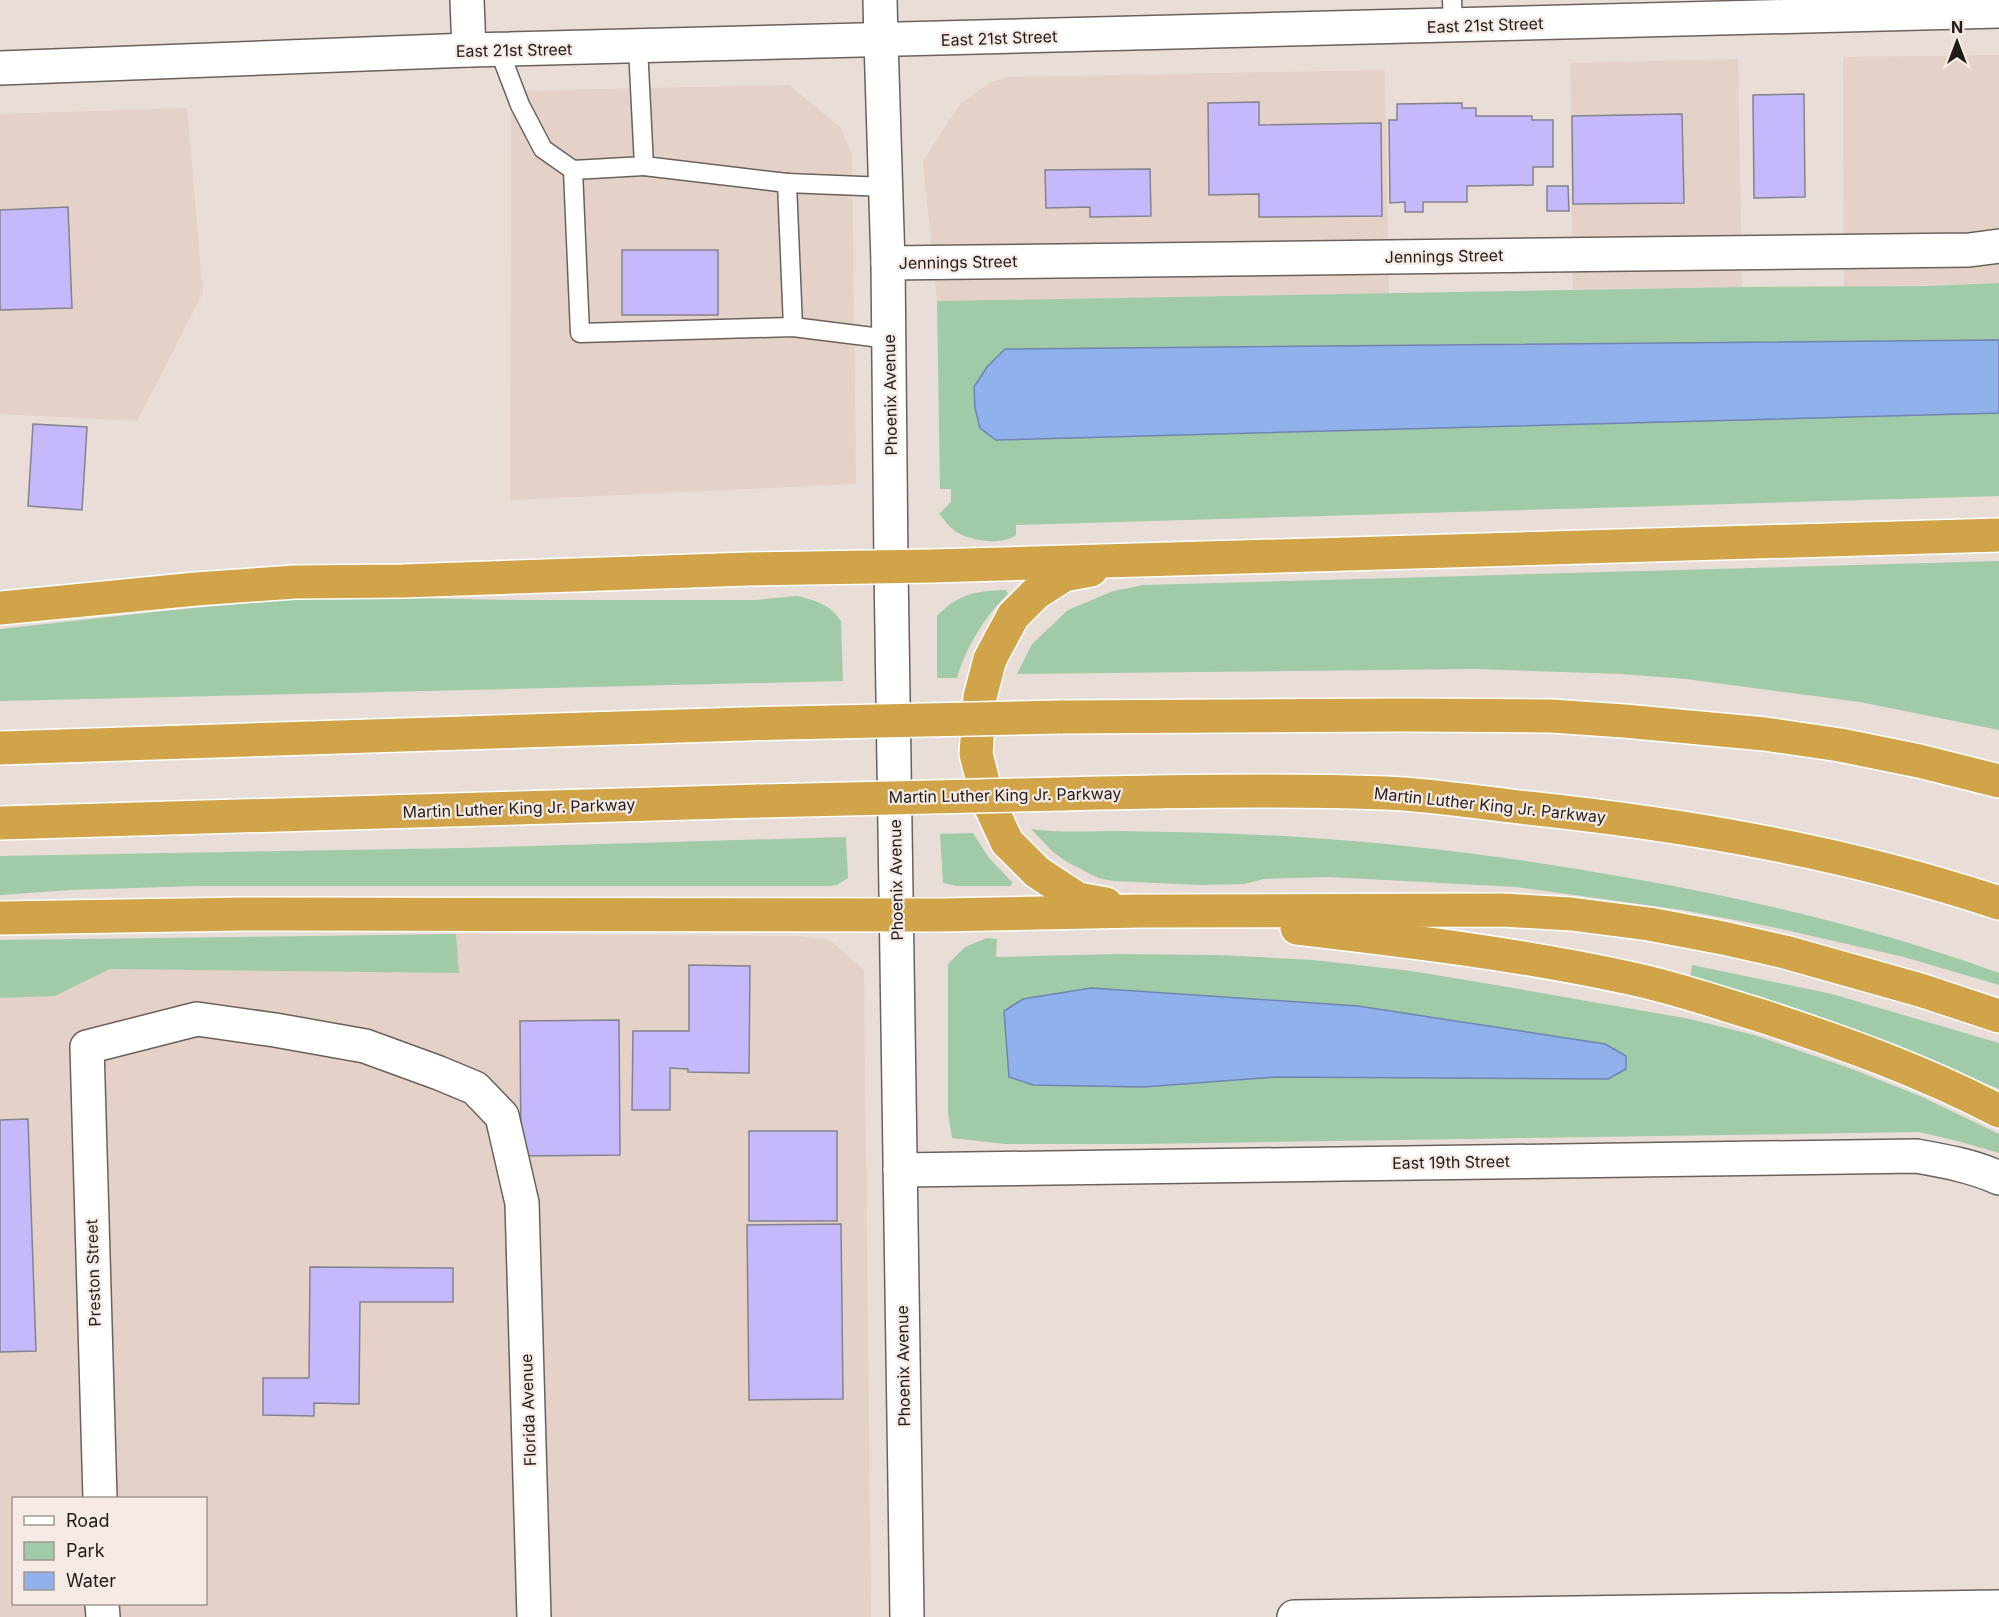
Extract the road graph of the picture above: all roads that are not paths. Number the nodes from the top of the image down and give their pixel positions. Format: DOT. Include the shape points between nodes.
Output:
graph roads {
  1 [pos="467,0"];
  2 [pos="880,0"];
  3 [pos="1999,11"];
  4 [pos="1452,13"];
  5 [pos="882,41"];
  6 [pos="639,46"];
  7 [pos="484,50"];
  8 [pos="0,68"];
  9 [pos="644,166"];
  10 [pos="573,170"];
  11 [pos="787,183"];
  12 [pos="886,187"];
  13 [pos="1999,246"];
  14 [pos="888,263"];
  15 [pos="792,327"];
  16 [pos="889,339"];
  17 [pos="1999,535"];
  18 [pos="1155,558"];
  19 [pos="891,566"];
  20 [pos="0,608"];
  21 [pos="0,748"];
  22 [pos="1999,782"];
  23 [pos="0,823"];
  24 [pos="1999,903"];
  25 [pos="1140,911"];
  26 [pos="897,915"];
  27 [pos="0,918"];
  28 [pos="1999,1016"];
  29 [pos="87,1047"];
  30 [pos="1999,1111"];
  31 [pos="900,1170"];
  32 [pos="1999,1178"];
  33 [pos="100,1497"];
  34 [pos="1999,1606"];
  35 [pos="534,1617"];
  36 [pos="906,1617"];
  37 [pos="1294,1617"];
  1 -- 7 [label="street"];
  2 -- 5 [label="street, Phoenix Avenue"];
  3 -- 4 [label="street, East 21st Street"];
  4 -- 5 [label="street, East 21st Street"];
  5 -- 6 [label="street, East 21st Street"];
  5 -- 12 [label="street, Phoenix Avenue"];
  6 -- 7 [label="street, East 21st Street"];
  6 -- 9 [label="lane"];
  7 -- 8 [label="street, East 21st Street"];
  7 -- 10 [label="lane" via="543,149"];
  9 -- 10 [label="lane"];
  9 -- 11 [label="lane"];
  10 -- 15 [label="lane" via="580,333"];
  11 -- 12 [label="lane"];
  11 -- 15 [label="lane"];
  12 -- 14 [label="street, Phoenix Avenue"];
  13 -- 14 [label="street, Jennings Street" via="1969,250"];
  14 -- 16 [label="street, Phoenix Avenue"];
  15 -- 16 [label="lane"];
  16 -- 19 [label="street, Phoenix Avenue"];
  17 -- 18 [label="highway"];
  18 -- 19 [label="highway"];
  18 -- 25 [label="highway" via="1064,575 1035,593 1013,616 990,659 980,697 976,754 988,801 1007,842 1037,872 1078,899"];
  19 -- 20 [label="highway" via="295,582"];
  19 -- 26 [label="street, Phoenix Avenue"];
  21 -- 22 [label="highway, bridge" via="1060,717 1551,716 1764,734 1840,745"];
  23 -- 24 [label="highway, Martin Luther King Jr. Parkway, bridge" via="1244,789 1389,793 1620,818 1811,851"];
  25 -- 26 [label="highway"];
  25 -- 28 [label="highway" via="1502,910 1570,914 1649,924 1785,952"];
  25 -- 30 [label="highway" via="1446,945 1630,978 1842,1043 1945,1084"];
  26 -- 27 [label="highway" via="244,914"];
  26 -- 31 [label="street, Phoenix Avenue"];
  29 -- 33 [label="street, Preston Street"];
  29 -- 35 [label="street, Florida Avenue" via="197,1019 275,1030 365,1046 475,1088 502,1116 522,1203"];
  31 -- 32 [label="street, East 19th Street" via="1916,1155"];
  31 -- 36 [label="street, Phoenix Avenue"];
  34 -- 37 [label="street"];
}
